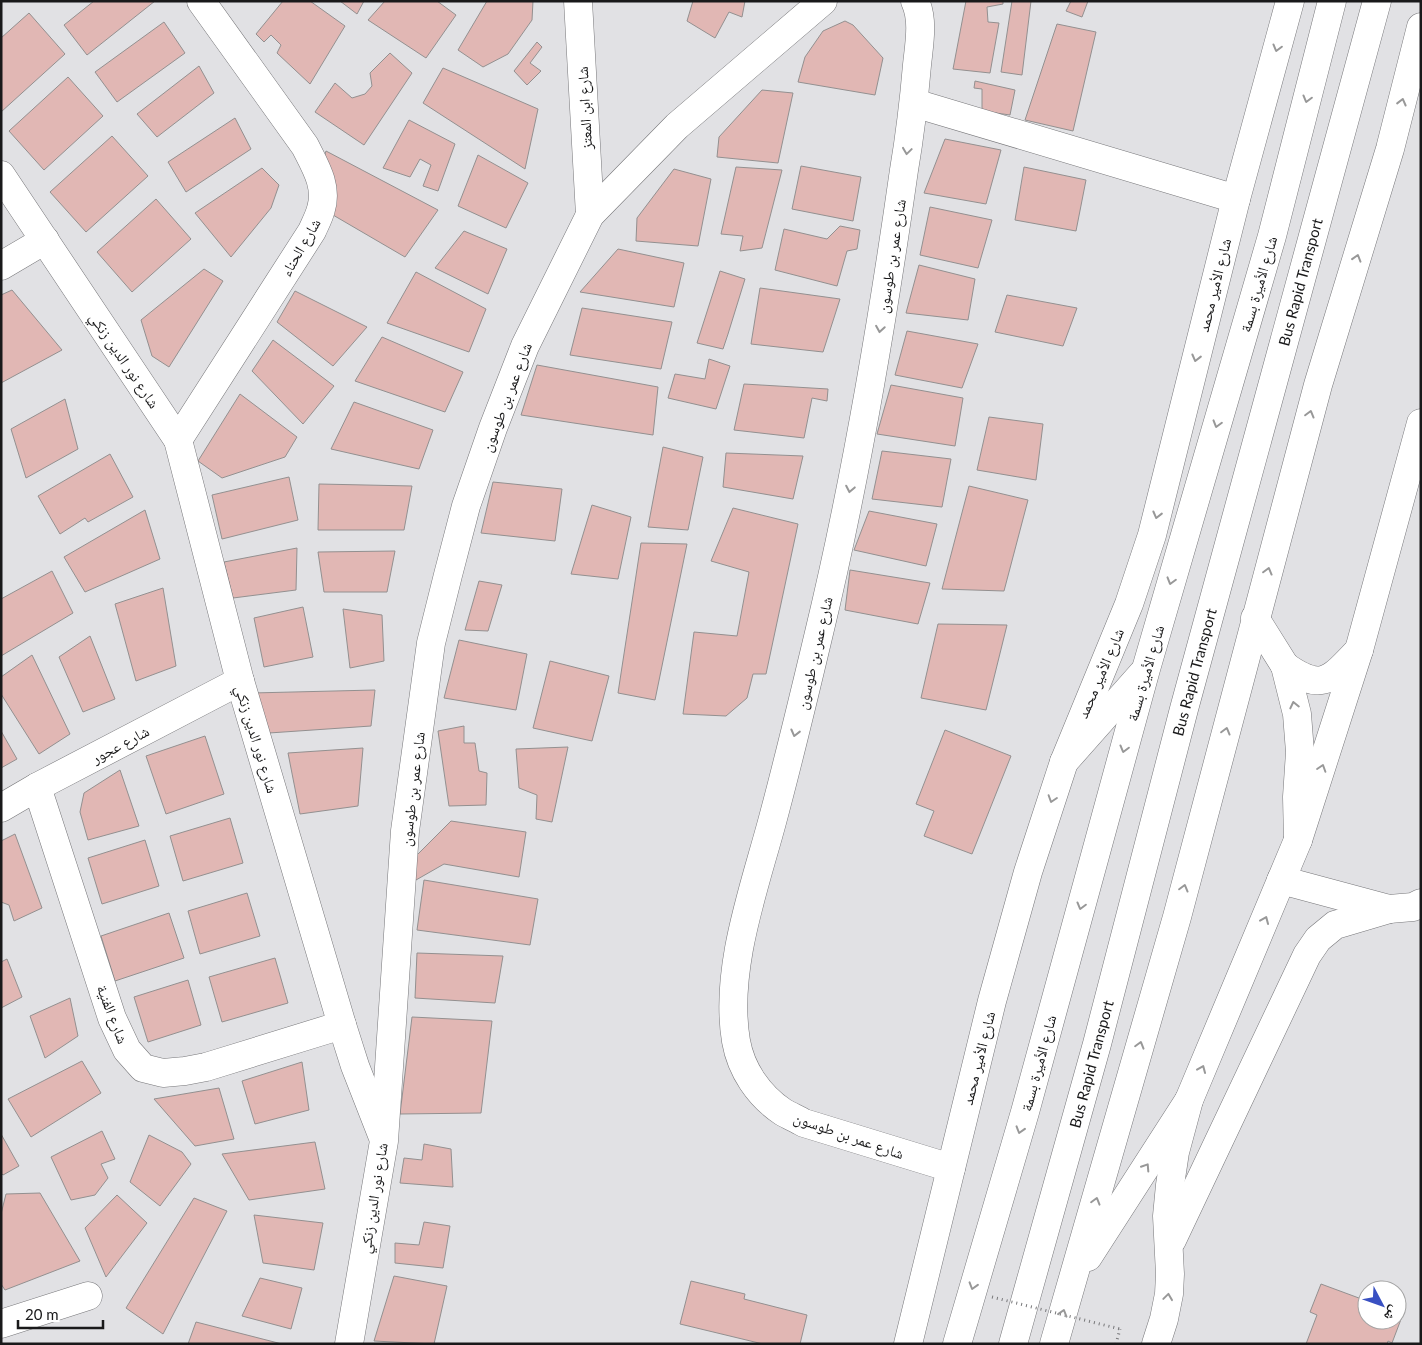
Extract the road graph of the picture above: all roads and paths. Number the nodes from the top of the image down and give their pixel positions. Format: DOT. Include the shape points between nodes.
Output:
graph roads {
  1 [pos="201,1"];
  2 [pos="578,1"];
  3 [pos="823,1"];
  4 [pos="915,1"];
  5 [pos="1290,1"];
  6 [pos="1332,1"];
  7 [pos="1377,1"];
  8 [pos="1421,27"];
  9 [pos="914,103"];
  10 [pos="1,175"];
  11 [pos="1236,199"];
  12 [pos="590,215"];
  13 [pos="45,240"];
  14 [pos="1,266"];
  15 [pos="1421,423"];
  16 [pos="178,440"];
  17 [pos="1255,618"];
  18 [pos="1359,650"];
  19 [pos="1285,666"];
  20 [pos="1146,669"];
  21 [pos="240,681"];
  22 [pos="1064,762"];
  23 [pos="37,787"];
  24 [pos="1,808"];
  25 [pos="1298,840"];
  26 [pos="1282,880"];
  27 [pos="1421,903"];
  28 [pos="1389,909"];
  29 [pos="342,1025"];
  30 [pos="1189,1100"];
  31 [pos="384,1141"];
  32 [pos="951,1168"];
  33 [pos="1169,1246"];
  34 [pos="1073,1282"];
  35 [pos="88,1296"];
  36 [pos="992,1297"];
  37 [pos="1,1324"];
  38 [pos="349,1344"];
  39 [pos="908,1344"];
  40 [pos="957,1344"];
  41 [pos="1013,1344"];
  42 [pos="1054,1344"];
  43 [pos="1116,1344"];
  44 [pos="1156,1344"];
  1 -- 16 [label="street, شارع الحناء" via="305,146 323,185 322,208 312,232"];
  2 -- 12 [label="street, شارع ابن المعتز"];
  3 -- 12 [label="street, شارع عمر بن طوسون" via="677,126"];
  4 -- 9 [label="street, شارع عمر بن طوسون" via="919,9 920,32"];
  5 -- 11 [label="street, شارع الأمير محمد, one-way"];
  6 -- 20 [label="street, شارع الأميرة بسمة, one-way" via="1272,236"];
  7 -- 41 [label="street, Bus Rapid Transport" via="1184,709 1097,1044"];
  17 -- 8 [label="street, one-way" via="1318,384 1390,148"];
  9 -- 11 [label="street"];
  9 -- 32 [label="street, شارع عمر بن طوسون, one-way" via="873,372 848,501 792,747 742,933 734,1005 736,1041 742,1062 752,1082 784,1113 804,1123"];
  10 -- 13 [label="street, شارع نور الدين زنكي"];
  11 -- 22 [label="street, شارع الأمير محمد, one-way" via="1152,535 1129,604"];
  12 -- 31 [label="street, شارع عمر بن طوسون" via="525,346 493,428 466,506 432,644 405,830"];
  13 -- 14 [label="street"];
  13 -- 16 [label="street, شارع نور الدين زنكي"];
  15 -- 18 [label="street"];
  16 -- 21 [label="street, شارع نور الدين زنكي"];
  17 -- 19 [label="street"];
  34 -- 17 [label="street, one-way" via="1177,917"];
  18 -- 19 [label="street" via="1335,675 1321,680 1309,680"];
  25 -- 18 [label="street, one-way"];
  25 -- 19 [label="street, one-way" via="1300,752 1297,714"];
  20 -- 22 [label="street"];
  20 -- 40 [label="street, شارع الأميرة بسمة, one-way" via="1025,1112"];
  21 -- 23 [label="street, شارع عجور"];
  21 -- 29 [label="street, شارع نور الدين زنكي"];
  22 -- 32 [label="street, شارع الأمير محمد, one-way" via="1028,872 992,1001"];
  23 -- 24 [label="street, شارع عجور"];
  23 -- 29 [label="street, شارع الفنية" via="112,1018 127,1050 143,1068 163,1073 206,1068"];
  25 -- 26 [label="street"];
  26 -- 28 [label="street"];
  30 -- 26 [label="street, one-way"];
  27 -- 28 [label="street"];
  28 -- 33 [label="street" via="1335,925 1318,939 1307,955"];
  29 -- 31 [label="street, شارع نور الدين زنكي"];
  30 -- 33 [label="street" via="1170,1185"];
  34 -- 30 [label="street, one-way"];
  31 -- 38 [label="street, شارع نور الدين زنكي"];
  32 -- 39 [label="street, شارع الأمير محمد"];
  44 -- 33 [label="street, one-way" via="1169,1294"];
  42 -- 34 [label="street, one-way"];
  35 -- 37 [label="street"];
  36 -- 43 [label="path, bridge" via="1120,1329"];
}
